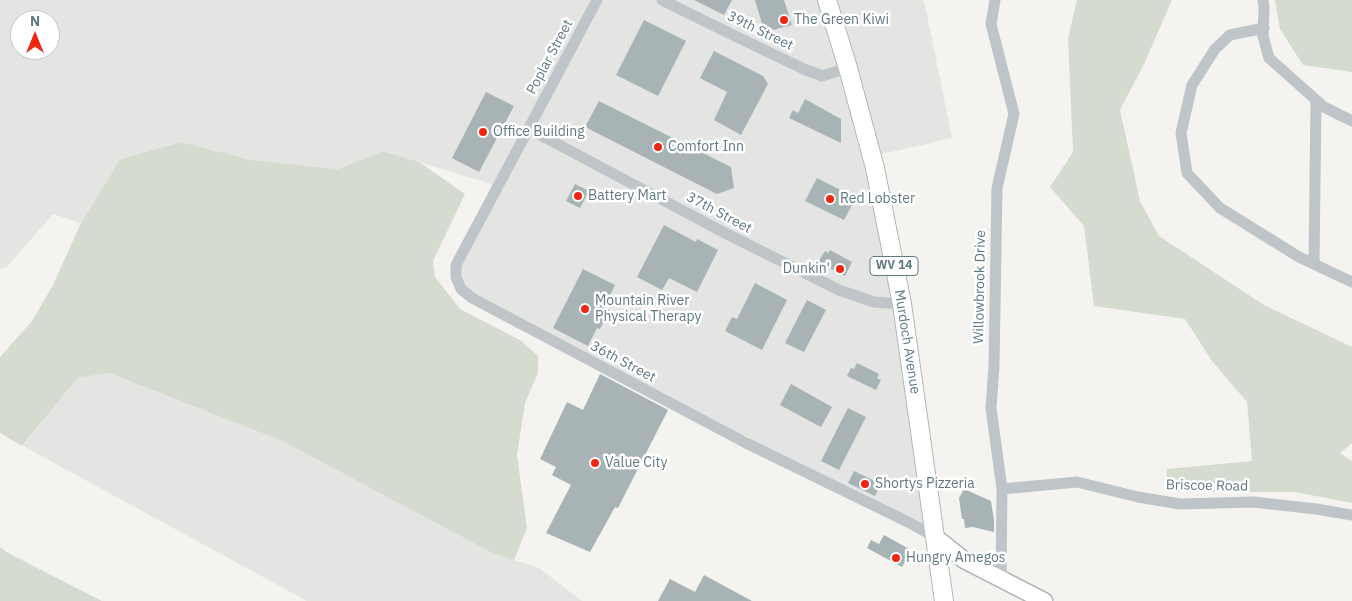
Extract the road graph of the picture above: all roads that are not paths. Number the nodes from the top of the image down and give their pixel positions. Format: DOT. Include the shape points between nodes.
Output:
graph roads {
  1 [pos="597,0"];
  2 [pos="662,0"];
  3 [pos="828,0"];
  4 [pos="994,0"];
  5 [pos="1263,0"];
  6 [pos="1264,28"];
  7 [pos="848,68"];
  8 [pos="1316,100"];
  9 [pos="1352,121"];
  10 [pos="529,129"];
  11 [pos="1314,264"];
  12 [pos="1352,282"];
  13 [pos="902,304"];
  14 [pos="1002,489"];
  15 [pos="1352,515"];
  16 [pos="935,537"];
  17 [pos="1001,578"];
  18 [pos="944,601"];
  19 [pos="1044,601"];
  1 -- 10 [label="street, Poplar Street"];
  2 -- 7 [label="street, 39th Street" via="822,76"];
  3 -- 7 [label="main road, Murdoch Avenue / WV 14"];
  4 -- 14 [label="street, Willowbrook Drive" via="991,24 1014,114 997,188 991,408"];
  5 -- 6 [label="street"];
  6 -- 8 [label="street" via="1269,58"];
  6 -- 11 [label="street" via="1230,35 1215,49 1192,85 1180,133 1187,173 1220,208"];
  7 -- 13 [label="main road, Murdoch Avenue / WV 14" via="873,156"];
  8 -- 9 [label="street"];
  8 -- 11 [label="street"];
  10 -- 13 [label="street, 37th Street" via="839,290 874,302"];
  10 -- 16 [label="street, 36th Street" via="456,265 461,289 472,298 746,444"];
  11 -- 12 [label="street"];
  13 -- 16 [label="main road, Murdoch Avenue / WV 14"];
  14 -- 15 [label="street, Briscoe Road" via="1077,482 1180,504 1254,502"];
  14 -- 17 [label="street, Willowbrook Drive"];
  16 -- 17 [label="street" via="964,560"];
  16 -- 18 [label="main road, Murdoch Avenue / WV 14"];
  17 -- 19 [label="street"];
}
